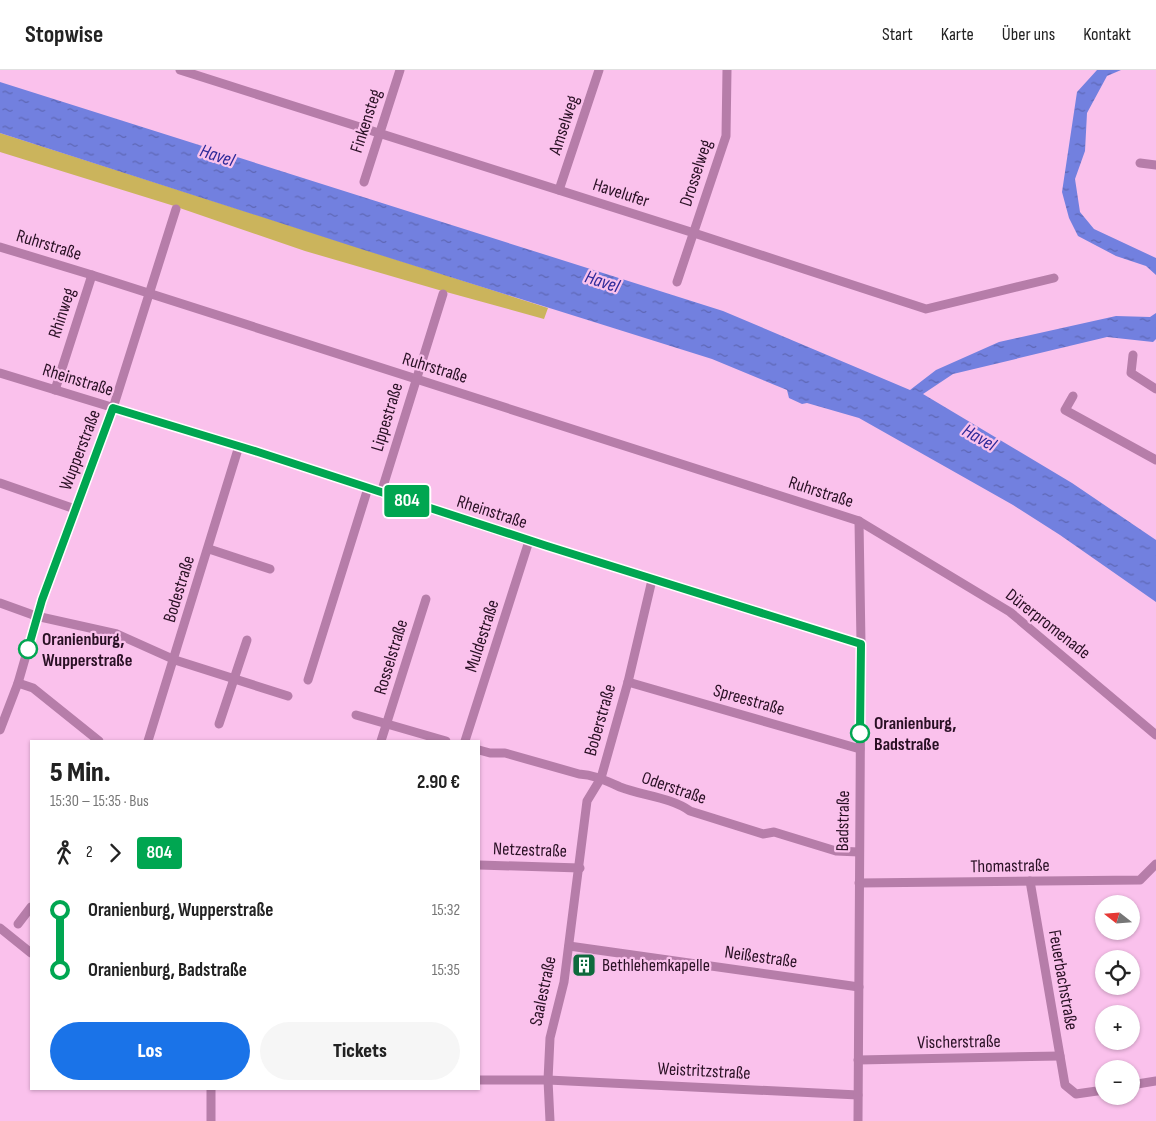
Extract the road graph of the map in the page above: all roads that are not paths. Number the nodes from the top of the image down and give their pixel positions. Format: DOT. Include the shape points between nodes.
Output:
graph roads {
  1 [pos="180,70"];
  2 [pos="400,70"];
  3 [pos="599,70"];
  4 [pos="727,70"];
  5 [pos="380,134"];
  6 [pos="1140,163"];
  7 [pos="1156,165"];
  8 [pos="364,182"];
  9 [pos="560,190"];
  10 [pos="176,209"];
  11 [pos="694,233"];
  12 [pos="0,247"];
  13 [pos="92,274"];
  14 [pos="1054,278"];
  15 [pos="678,282"];
  16 [pos="150,294"];
  17 [pos="443,294"];
  18 [pos="1133,355"];
  19 [pos="0,373"];
  20 [pos="416,379"];
  21 [pos="1156,389"];
  22 [pos="55,390"];
  23 [pos="1072,396"];
  24 [pos="113,408"];
  25 [pos="239,446"];
  26 [pos="1155,456"];
  27 [pos="0,483"];
  28 [pos="368,488"];
  29 [pos="381,493"];
  30 [pos="75,509"];
  31 [pos="859,521"];
  32 [pos="529,541"];
  33 [pos="209,549"];
  34 [pos="270,569"];
  35 [pos="652,580"];
  36 [pos="426,599"];
  37 [pos="0,603"];
  38 [pos="36,616"];
  39 [pos="247,640"];
  40 [pos="861,644"];
  41 [pos="174,660"];
  42 [pos="234,678"];
  43 [pos="308,680"];
  44 [pos="628,682"];
  45 [pos="18,683"];
  46 [pos="288,696"];
  47 [pos="356,715"];
  48 [pos="219,724"];
  49 [pos="387,724"];
  50 [pos="0,730"];
  51 [pos="1156,735"];
  52 [pos="98,740"];
  53 [pos="148,740"];
  54 [pos="382,740"];
  55 [pos="443,740"];
  56 [pos="465,740"];
  57 [pos="860,749"];
  58 [pos="480,750"];
  59 [pos="600,778"];
  60 [pos="859,852"];
  61 [pos="1156,864"];
  62 [pos="480,865"];
  63 [pos="580,868"];
  64 [pos="1030,881"];
  65 [pos="858,883"];
  66 [pos="30,908"];
  67 [pos="18,924"];
  68 [pos="0,928"];
  69 [pos="569,946"];
  70 [pos="30,952"];
  71 [pos="859,987"];
  72 [pos="1060,1056"];
  73 [pos="858,1060"];
  74 [pos="480,1080"];
  75 [pos="548,1080"];
  76 [pos="1156,1081"];
  77 [pos="1140,1084"];
  78 [pos="211,1090"];
  79 [pos="1095,1091"];
  80 [pos="858,1095"];
  81 [pos="210,1121"];
  82 [pos="550,1121"];
  83 [pos="858,1121"];
  1 -- 5 [label="street, Havelufer"];
  2 -- 5 [label="street, Finkensteg"];
  3 -- 9 [label="street, Amselweg"];
  4 -- 11 [label="street, Drosselweg" via="726,136"];
  5 -- 8 [label="street, Finkensteg"];
  5 -- 9 [label="street, Havelufer"];
  6 -- 7 [label="street"];
  9 -- 11 [label="street, Havelufer"];
  10 -- 16 [label="street, Wupperstraße"];
  11 -- 14 [label="street, Havelufer" via="926,309"];
  11 -- 15 [label="street, Drosselweg"];
  12 -- 13 [label="street, Ruhrstraße"];
  13 -- 16 [label="street, Ruhrstraße"];
  13 -- 22 [label="street, Rhinweg"];
  16 -- 20 [label="street, Ruhrstraße"];
  16 -- 24 [label="street, Wupperstraße"];
  17 -- 20 [label="street, Lippestraße"];
  18 -- 21 [label="street" via="1130,373"];
  19 -- 22 [label="street, Rheinstraße"];
  20 -- 29 [label="street, Lippestraße"];
  20 -- 31 [label="street, Ruhrstraße"];
  22 -- 24 [label="street, Rheinstraße"];
  23 -- 26 [label="street" via="1066,410"];
  24 -- 25 [label="street, Rheinstraße"];
  24 -- 30 [label="street, Wupperstraße"];
  25 -- 28 [label="street, Rheinstraße"];
  25 -- 33 [label="street, Bodestraße"];
  27 -- 30 [label="street"];
  28 -- 29 [label="street, Rheinstraße"];
  28 -- 43 [label="street"];
  29 -- 32 [label="street, Rheinstraße"];
  30 -- 38 [label="street, Wupperstraße"];
  31 -- 40 [label="street, Badstraße"];
  31 -- 51 [label="street, Dürerpromenade" via="1010,612"];
  32 -- 35 [label="street, Rheinstraße"];
  32 -- 56 [label="street, Muldestraße"];
  33 -- 34 [label="street"];
  33 -- 41 [label="street, Bodestraße"];
  35 -- 40 [label="street, Rheinstraße"];
  35 -- 44 [label="street, Boberstraße"];
  36 -- 49 [label="street, Rosselstraße"];
  37 -- 38 [label="street"];
  38 -- 41 [label="street" via="117,634"];
  38 -- 45 [label="street, Wupperstraße"];
  39 -- 42 [label="street"];
  40 -- 57 [label="street, Badstraße"];
  41 -- 42 [label="street"];
  41 -- 53 [label="street, Bodestraße"];
  42 -- 46 [label="street"];
  42 -- 48 [label="street"];
  44 -- 57 [label="street, Spreestraße"];
  44 -- 59 [label="street, Boberstraße"];
  45 -- 50 [label="street, Wupperstraße"];
  45 -- 52 [label="street" via="33,688"];
  47 -- 49 [label="street"];
  49 -- 54 [label="street, Rosselstraße"];
  49 -- 55 [label="street"];
  57 -- 60 [label="street, Badstraße"];
  58 -- 59 [label="street, Oderstraße" via="505,753"];
  59 -- 60 [label="street, Oderstraße" via="763,834 774,832 836,851"];
  59 -- 63 [label="street, Boberstraße" via="587,801"];
  60 -- 65 [label="street, Badstraße"];
  61 -- 64 [label="street, Thomastraße" via="1140,880"];
  62 -- 63 [label="street, Netzestraße"];
  63 -- 69 [label="street, Saalestraße"];
  64 -- 65 [label="street, Thomastraße"];
  64 -- 72 [label="street, Feuerbachstraße"];
  65 -- 71 [label="street, Badstraße"];
  66 -- 67 [label="street"];
  68 -- 70 [label="street"];
  69 -- 71 [label="street, Neißestraße"];
  69 -- 75 [label="street, Saalestraße" via="550,1038"];
  71 -- 73 [label="street, Badstraße"];
  72 -- 73 [label="street, Vischerstraße"];
  72 -- 79 [label="street, Feuerbachstraße" via="1065,1085 1076,1094"];
  73 -- 80 [label="street, Badstraße"];
  74 -- 75 [label="street, Weistritzstraße"];
  75 -- 80 [label="street, Weistritzstraße"];
  75 -- 82 [label="street, Saalestraße"];
  76 -- 77 [label="street"];
  78 -- 81 [label="street"];
  80 -- 83 [label="street, Badstraße"];
}
